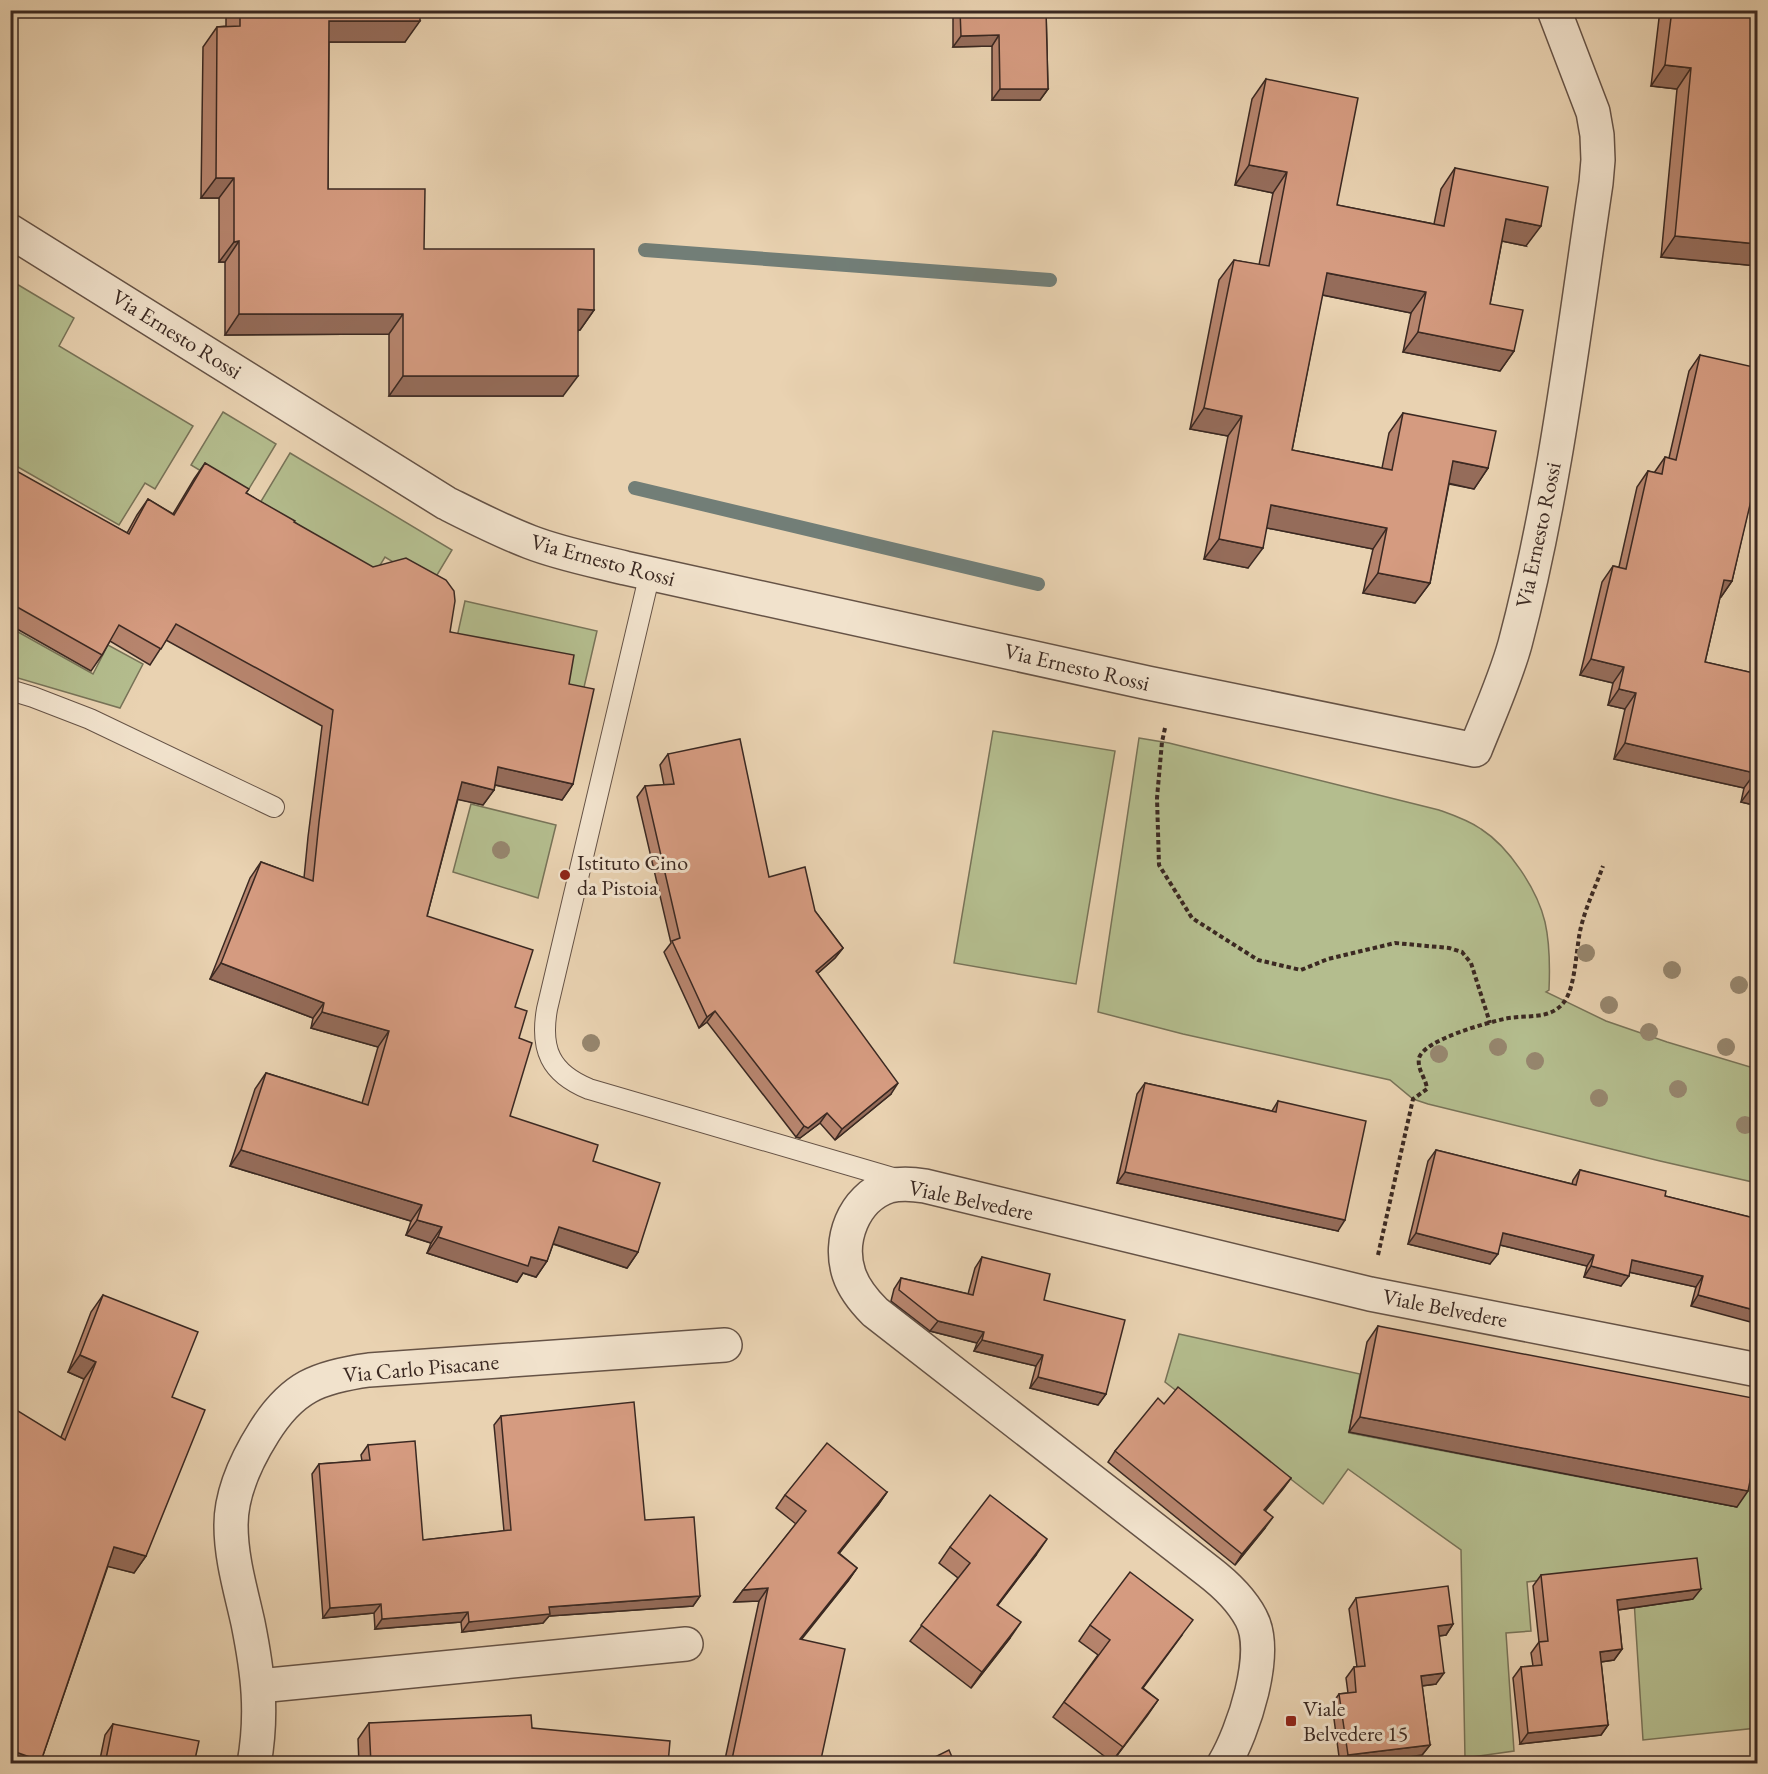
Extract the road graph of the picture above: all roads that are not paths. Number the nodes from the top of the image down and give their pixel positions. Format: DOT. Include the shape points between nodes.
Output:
graph roads {
  1 [pos="1554,10"];
  2 [pos="10,231"];
  3 [pos="650,573"];
  4 [pos="10,690"];
  5 [pos="274,807"];
  6 [pos="909,1183"];
  7 [pos="724,1345"];
  8 [pos="1758,1370"];
  9 [pos="686,1644"];
  10 [pos="259,1686"];
  11 [pos="254,1764"];
  12 [pos="1224,1764"];
  1 -- 3 [label="street, Via Ernesto Rossi" via="1593,112 1596,183 1536,549 1515,645 1475,750 1174,689"];
  2 -- 3 [label="street, Via Ernesto Rossi" via="454,507 532,543"];
  3 -- 6 [label="lane" via="548,1009 544,1033 549,1057 562,1074 589,1089"];
  4 -- 5 [label="lane" via="90,719"];
  6 -- 8 [label="street, Viale Belvedere" via="1370,1294"];
  6 -- 12 [label="street, Viale Belvedere" via="888,1186 853,1216 845,1257 855,1288 875,1312 1208,1570 1238,1599 1252,1620 1258,1651 1241,1730"];
  7 -- 10 [label="street, Via Carlo Pisacane" via="369,1370 338,1374 293,1396 275,1413 246,1462 236,1490 231,1523 232,1552"];
  9 -- 10 [label="street"];
  10 -- 11 [label="street, Via Carlo Pisacane"];
}
